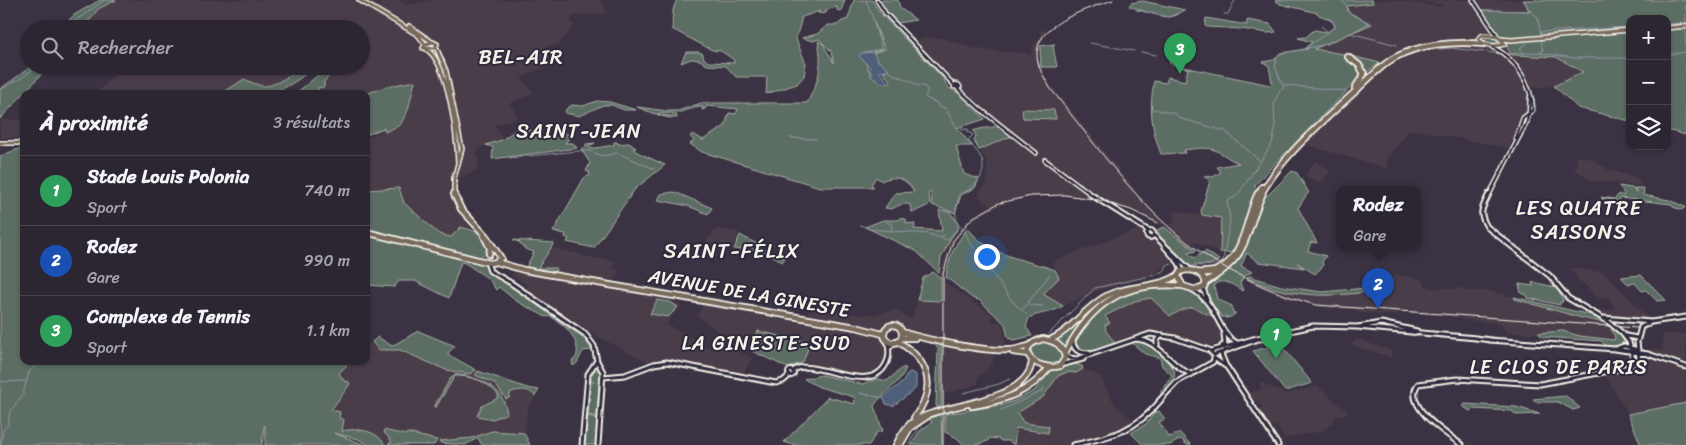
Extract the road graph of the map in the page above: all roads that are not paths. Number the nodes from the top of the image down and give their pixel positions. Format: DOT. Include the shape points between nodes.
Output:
graph roads {
  1 [pos="359,0"];
  2 [pos="877,0"];
  3 [pos="1473,0"];
  4 [pos="387,15"];
  5 [pos="1489,26"];
  6 [pos="1686,26"];
  7 [pos="1671,28"];
  8 [pos="1626,30"];
  9 [pos="1487,35"];
  10 [pos="1542,37"];
  11 [pos="1500,38"];
  12 [pos="1478,39"];
  13 [pos="432,42"];
  14 [pos="425,44"];
  15 [pos="1483,44"];
  16 [pos="1504,45"];
  17 [pos="1491,46"];
  18 [pos="436,47"];
  19 [pos="426,49"];
  20 [pos="1348,58"];
  21 [pos="1511,60"];
  22 [pos="1381,68"];
  23 [pos="1372,80"];
  24 [pos="1355,88"];
  25 [pos="1530,94"];
  26 [pos="1528,114"];
  27 [pos="0,143"];
  28 [pos="20,143"];
  29 [pos="458,166"];
  30 [pos="1263,197"];
  31 [pos="480,229"];
  32 [pos="1250,230"];
  33 [pos="370,233"];
  34 [pos="1152,236"];
  35 [pos="497,252"];
  36 [pos="488,255"];
  37 [pos="501,257"];
  38 [pos="474,258"];
  39 [pos="486,262"];
  40 [pos="495,263"];
  41 [pos="1190,270"];
  42 [pos="489,271"];
  43 [pos="530,271"];
  44 [pos="1180,273"];
  45 [pos="1200,273"];
  46 [pos="1206,282"];
  47 [pos="1183,286"];
  48 [pos="1203,288"];
  49 [pos="1193,290"];
  50 [pos="1208,300"];
  51 [pos="1686,317"];
  52 [pos="1612,320"];
  53 [pos="1632,321"];
  54 [pos="1649,322"];
  55 [pos="1357,327"];
  56 [pos="1641,327"];
  57 [pos="1224,331"];
  58 [pos="884,332"];
  59 [pos="902,332"];
  60 [pos="1163,335"];
  61 [pos="1280,335"];
  62 [pos="1074,338"];
  63 [pos="1476,338"];
  64 [pos="1626,338"];
  65 [pos="1638,338"];
  66 [pos="888,340"];
  67 [pos="898,340"];
  68 [pos="1050,340"];
  69 [pos="1238,343"];
  70 [pos="1157,345"];
  71 [pos="1029,346"];
  72 [pos="1624,346"];
  73 [pos="889,348"];
  74 [pos="1615,349"];
  75 [pos="1226,350"];
  76 [pos="1635,350"];
  77 [pos="1094,353"];
  78 [pos="1028,354"];
  79 [pos="1065,354"];
  80 [pos="1646,354"];
  81 [pos="1212,355"];
  82 [pos="1632,357"];
  83 [pos="597,361"];
  84 [pos="1637,361"];
  85 [pos="1032,362"];
  86 [pos="1060,366"];
  87 [pos="1686,367"];
  88 [pos="600,368"];
  89 [pos="1049,368"];
  90 [pos="1227,368"];
  91 [pos="592,369"];
  92 [pos="1177,369"];
  93 [pos="1191,374"];
  94 [pos="603,377"];
  95 [pos="1177,382"];
  96 [pos="943,411"];
  97 [pos="932,414"];
  98 [pos="907,426"];
  99 [pos="582,445"];
  100 [pos="598,445"];
  101 [pos="898,445"];
  102 [pos="1073,445"];
  103 [pos="1278,445"];
  104 [pos="1462,445"];
  1 -- 4 [label="main road"];
  2 -- 34 [label="main road" via="885,13 981,109 1090,194 1153,233"];
  3 -- 5 [label="main road"];
  4 -- 13 [label="main road"];
  4 -- 14 [label="main road" via="418,35"];
  5 -- 9 [label="main road" via="1490,34"];
  5 -- 11 [label="main road"];
  6 -- 7 [label="main road"];
  8 -- 10 [label="main road"];
  9 -- 11 [label="main road"];
  9 -- 12 [label="main road"];
  10 -- 11 [label="main road"];
  10 -- 16 [label="main road"];
  11 -- 16 [label="main road"];
  12 -- 15 [label="main road"];
  12 -- 24 [label="highway" via="1401,52 1384,62"];
  13 -- 14 [label="main road"];
  13 -- 18 [label="main road" via="437,43"];
  14 -- 19 [label="main road" via="423,47"];
  15 -- 17 [label="main road"];
  15 -- 22 [label="highway" via="1414,50 1396,56"];
  16 -- 17 [label="main road"];
  16 -- 21 [label="main road"];
  17 -- 21 [label="main road" via="1503,51"];
  18 -- 19 [label="main road"];
  18 -- 29 [label="main road" via="445,66 461,141 462,157"];
  19 -- 29 [label="main road" via="434,54 443,72"];
  20 -- 24 [label="highway" via="1359,65 1364,74"];
  21 -- 25 [label="main road"];
  22 -- 23 [label="highway"];
  22 -- 32 [label="highway" via="1295,150 1263,192"];
  24 -- 45 [label="highway" via="1296,144 1263,185 1243,240 1232,257 1216,271"];
  25 -- 26 [label="main road"];
  25 -- 26 [label="main road" via="1534,106"];
  26 -- 52 [label="main road" via="1481,210 1484,222 1497,236 1550,276 1571,301"];
  27 -- 28 [label="main road"];
  29 -- 31 [label="main road" via="454,179 456,202"];
  30 -- 32 [label="highway"];
  31 -- 35 [label="main road"];
  31 -- 36 [label="main road" via="490,248"];
  32 -- 46 [label="highway" via="1237,258 1225,271"];
  33 -- 38 [label="main road"];
  34 -- 41 [label="main road" via="1164,242"];
  34 -- 44 [label="main road" via="1179,263"];
  35 -- 36 [label="main road"];
  35 -- 37 [label="main road"];
  36 -- 38 [label="main road"];
  36 -- 39 [label="main road"];
  37 -- 40 [label="main road"];
  37 -- 43 [label="main road"];
  38 -- 39 [label="main road"];
  39 -- 40 [label="main road"];
  39 -- 42 [label="main road"];
  40 -- 42 [label="main road"];
  40 -- 43 [label="main road"];
  41 -- 44 [label="main road"];
  41 -- 45 [label="main road"];
  42 -- 83 [label="main road" via="585,334 594,346"];
  43 -- 58 [label="main road, AVENUE DE LA GINESTE"];
  44 -- 47 [label="main road" via="1178,280"];
  44 -- 68 [label="main road" via="1166,282 1130,287 1097,301 1060,335"];
  45 -- 46 [label="main road"];
  46 -- 48 [label="main road"];
  47 -- 49 [label="main road"];
  47 -- 62 [label="main road" via="1144,289 1114,298 1094,311"];
  48 -- 49 [label="main road"];
  48 -- 50 [label="main road"];
  49 -- 50 [label="main road"];
  50 -- 57 [label="main road"];
  51 -- 54 [label="main road"];
  52 -- 53 [label="main road"];
  52 -- 64 [label="main road, bridge"];
  53 -- 54 [label="main road"];
  53 -- 56 [label="main road"];
  54 -- 56 [label="main road"];
  55 -- 61 [label="main road" via="1313,326"];
  55 -- 63 [label="main road"];
  55 -- 63 [label="main road" via="1372,322 1398,324 1420,332"];
  56 -- 65 [label="main road"];
  57 -- 69 [label="main road" via="1229,339"];
  57 -- 81 [label="main road" via="1224,346"];
  58 -- 59 [label="main road, AVENUE DE LA GINESTE" via="896,326"];
  58 -- 66 [label="main road"];
  59 -- 67 [label="main road"];
  59 -- 71 [label="main road" via="996,350"];
  60 -- 70 [label="main road" via="1157,340"];
  60 -- 77 [label="main road" via="1150,334"];
  60 -- 81 [label="main road"];
  61 -- 69 [label="main road"];
  61 -- 75 [label="main road"];
  62 -- 77 [label="main road" via="1073,344 1082,354"];
  62 -- 79 [label="main road"];
  63 -- 74 [label="main road"];
  64 -- 65 [label="main road"];
  64 -- 72 [label="main road"];
  64 -- 76 [label="main road"];
  65 -- 76 [label="main road"];
  66 -- 67 [label="main road"];
  66 -- 73 [label="main road"];
  67 -- 73 [label="main road"];
  67 -- 78 [label="main road" via="917,338 996,352"];
  67 -- 98 [label="main road" via="921,360 926,371 927,399 921,412"];
  68 -- 71 [label="main road" via="1037,340"];
  68 -- 79 [label="main road" via="1060,345"];
  69 -- 81 [label="main road"];
  70 -- 86 [label="main road" via="1134,339"];
  70 -- 92 [label="main road"];
  71 -- 78 [label="main road"];
  72 -- 74 [label="main road"];
  72 -- 76 [label="main road"];
  73 -- 94 [label="main road" via="887,366 869,377 852,378 803,366 796,368 793,375 783,381 774,382 667,362 626,375"];
  74 -- 76 [label="main road"];
  74 -- 82 [label="main road"];
  75 -- 81 [label="main road"];
  75 -- 90 [label="main road" via="1221,354"];
  76 -- 80 [label="main road"];
  76 -- 82 [label="main road"];
  76 -- 84 [label="main road"];
  77 -- 79 [label="main road" via="1077,359"];
  78 -- 85 [label="main road"];
  79 -- 86 [label="main road"];
  80 -- 84 [label="main road"];
  80 -- 87 [label="main road"];
  81 -- 90 [label="main road"];
  81 -- 93 [label="main road"];
  82 -- 84 [label="main road"];
  83 -- 88 [label="main road"];
  83 -- 91 [label="main road"];
  84 -- 104 [label="main road" via="1630,367 1533,385 1463,380 1418,384 1415,396 1427,417"];
  85 -- 89 [label="main road"];
  85 -- 96 [label="main road" via="1024,378 1002,394"];
  86 -- 89 [label="main road"];
  88 -- 91 [label="main road"];
  88 -- 94 [label="main road"];
  89 -- 96 [label="main road" via="1033,386 1012,398"];
  90 -- 103 [label="main road"];
  91 -- 99 [label="main road" via="588,374"];
  92 -- 93 [label="main road"];
  92 -- 95 [label="main road"];
  93 -- 95 [label="main road"];
  94 -- 100 [label="main road"];
  95 -- 102 [label="main road" via="1140,421 1122,432"];
  96 -- 97 [label="main road"];
  97 -- 98 [label="main road" via="922,416"];
  97 -- 101 [label="main road" via="910,428"];
  98 -- 101 [label="main road"];
}
